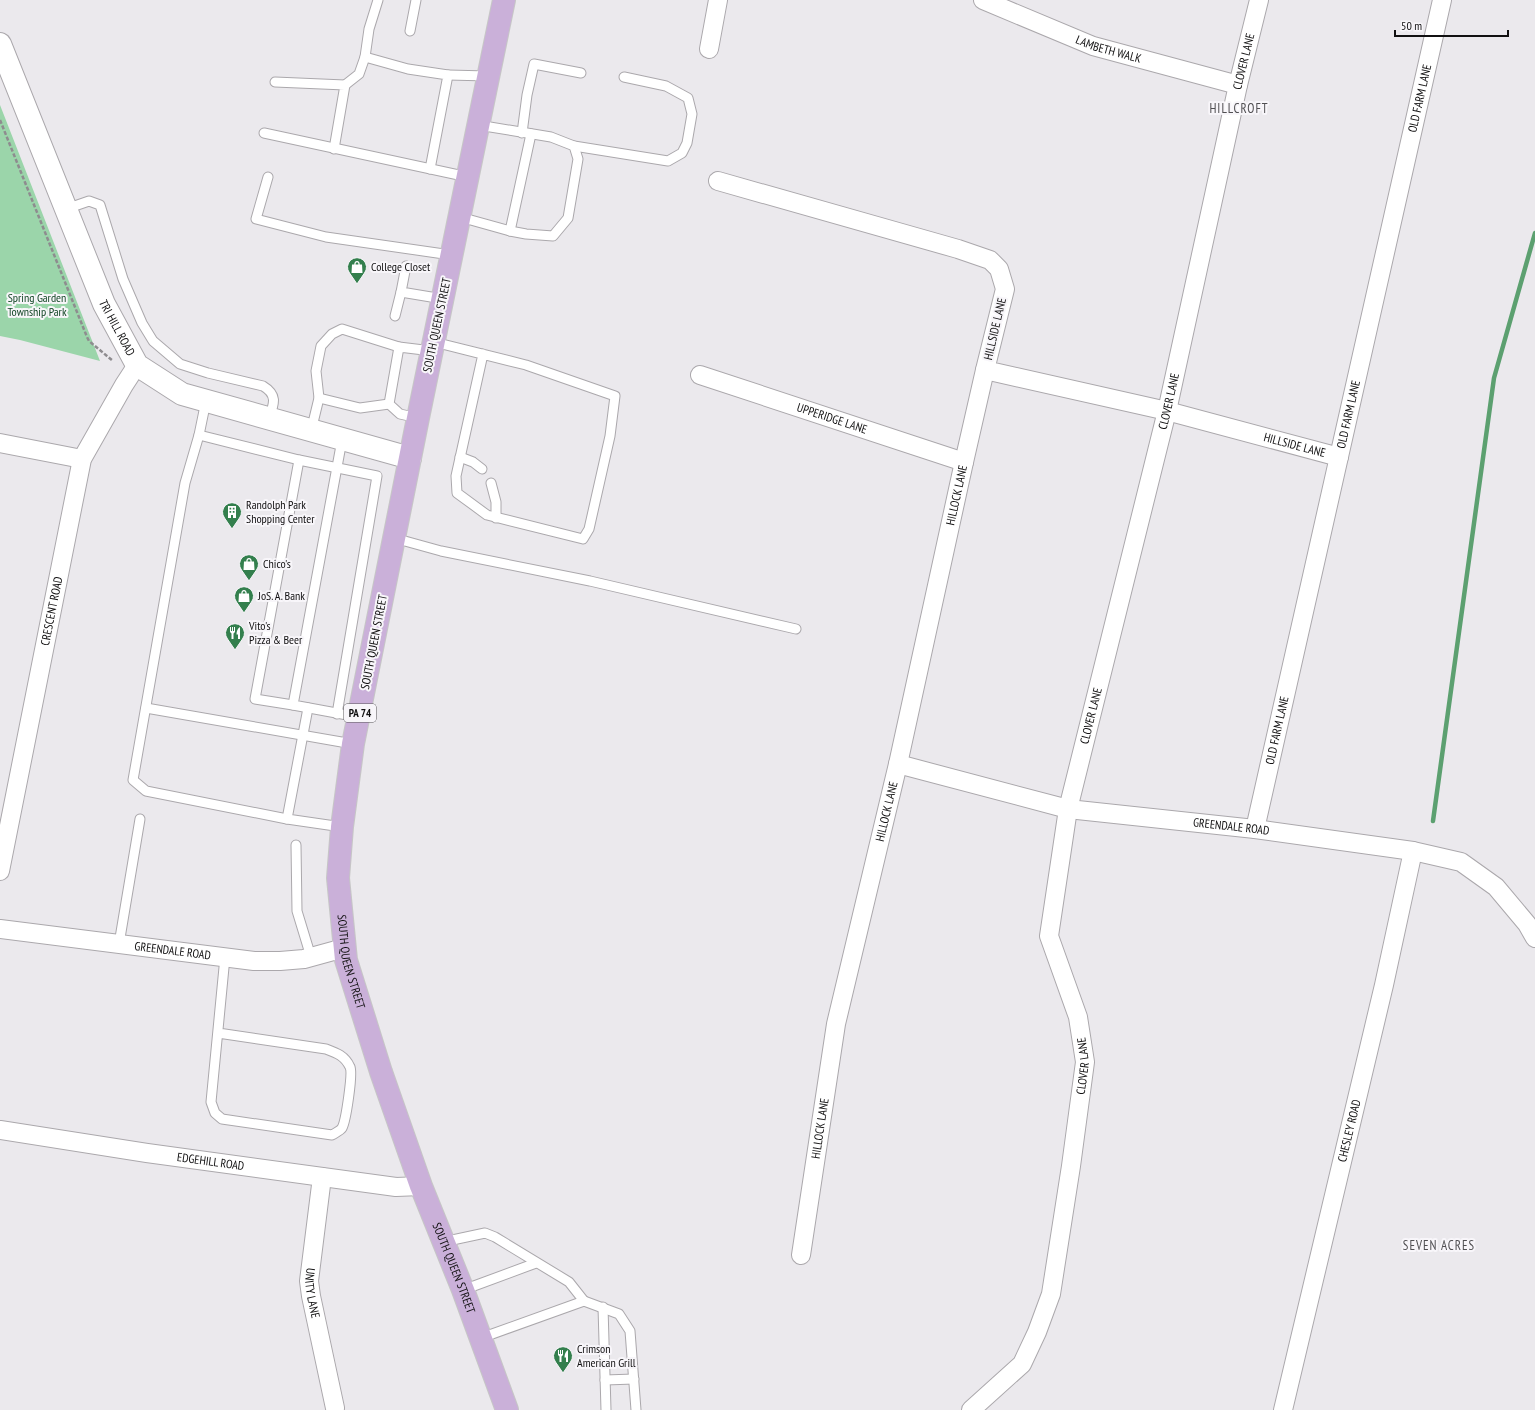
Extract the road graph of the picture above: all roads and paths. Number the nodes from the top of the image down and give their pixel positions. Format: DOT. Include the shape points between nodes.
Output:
graph roads {
  1 [pos="378,0"];
  2 [pos="416,0"];
  3 [pos="504,0"];
  4 [pos="718,0"];
  5 [pos="983,0"];
  6 [pos="1259,0"];
  7 [pos="1442,0"];
  8 [pos="410,31"];
  9 [pos="0,44"];
  10 [pos="709,49"];
  11 [pos="364,57"];
  12 [pos="581,73"];
  13 [pos="448,75"];
  14 [pos="488,76"];
  15 [pos="624,77"];
  16 [pos="275,82"];
  17 [pos="345,85"];
  18 [pos="1238,85"];
  19 [pos="0,120"];
  20 [pos="478,125"];
  21 [pos="264,133"];
  22 [pos="527,134"];
  23 [pos="574,146"];
  24 [pos="334,149"];
  25 [pos="430,169"];
  26 [pos="268,177"];
  27 [pos="468,177"];
  28 [pos="718,181"];
  29 [pos="66,209"];
  30 [pos="459,217"];
  31 [pos="510,231"];
  32 [pos="451,255"];
  33 [pos="406,266"];
  34 [pos="401,292"];
  35 [pos="442,299"];
  36 [pos="395,316"];
  37 [pos="433,346"];
  38 [pos="399,347"];
  39 [pos="483,354"];
  40 [pos="134,370"];
  41 [pos="986,370"];
  42 [pos="700,375"];
  43 [pos="319,398"];
  44 [pos="206,401"];
  45 [pos="389,404"];
  46 [pos="1167,410"];
  47 [pos="418,418"];
  48 [pos="269,419"];
  49 [pos="311,431"];
  50 [pos="199,435"];
  51 [pos="342,440"];
  52 [pos="0,443"];
  53 [pos="460,457"];
  54 [pos="1339,457"];
  55 [pos="410,458"];
  56 [pos="82,459"];
  57 [pos="299,460"];
  58 [pos="964,462"];
  59 [pos="337,468"];
  60 [pos="482,469"];
  61 [pos="491,483"];
  62 [pos="496,518"];
  63 [pos="394,538"];
  64 [pos="796,629"];
  65 [pos="293,706"];
  66 [pos="146,708"];
  67 [pos="308,708"];
  68 [pos="337,714"];
  69 [pos="359,717"];
  70 [pos="303,735"];
  71 [pos="354,744"];
  72 [pos="898,764"];
  73 [pos="1068,809"];
  74 [pos="140,819"];
  75 [pos="288,819"];
  76 [pos="342,827"];
  77 [pos="1255,829"];
  78 [pos="296,845"];
  79 [pos="1414,851"];
  80 [pos="0,871"];
  81 [pos="0,929"];
  82 [pos="1535,938"];
  83 [pos="119,944"];
  84 [pos="344,948"];
  85 [pos="225,957"];
  86 [pos="311,957"];
  87 [pos="218,1033"];
  88 [pos="0,1130"];
  89 [pos="322,1177"];
  90 [pos="421,1186"];
  91 [pos="443,1242"];
  92 [pos="801,1255"];
  93 [pos="536,1263"];
  94 [pos="463,1290"];
  95 [pos="584,1301"];
  96 [pos="603,1308"];
  97 [pos="481,1338"];
  98 [pos="634,1379"];
  99 [pos="605,1380"];
  100 [pos="335,1408"];
  101 [pos="507,1410"];
  102 [pos="606,1410"];
  103 [pos="636,1410"];
  104 [pos="971,1410"];
  105 [pos="1283,1410"];
  1 -- 11 [label="lane"];
  2 -- 8 [label="lane"];
  3 -- 14 [label="main road, SOUTH QUEEN STREET / PA 74"];
  4 -- 10 [label="street"];
  5 -- 18 [label="street, LAMBETH WALK" via="1093,46"];
  6 -- 18 [label="street, CLOVER LANE"];
  7 -- 54 [label="street, OLD FARM LANE"];
  9 -- 29 [label="street, TRI HILL ROAD"];
  11 -- 13 [label="lane" via="408,69"];
  11 -- 17 [label="lane" via="359,74"];
  12 -- 22 [label="lane" via="534,64 527,96"];
  13 -- 14 [label="lane"];
  13 -- 25 [label="lane"];
  14 -- 20 [label="main road, SOUTH QUEEN STREET / PA 74"];
  15 -- 23 [label="lane" via="666,86 688,98 692,114 687,143 682,153 668,161"];
  16 -- 17 [label="lane"];
  17 -- 24 [label="lane"];
  18 -- 46 [label="street, CLOVER LANE"];
  19 -- 40 [label="path" via="87,337 97,348"];
  20 -- 22 [label="lane"];
  20 -- 27 [label="main road, SOUTH QUEEN STREET / PA 74"];
  21 -- 24 [label="lane"];
  22 -- 23 [label="lane" via="551,138"];
  22 -- 31 [label="lane"];
  23 -- 31 [label="lane" via="578,159 568,218 554,236"];
  24 -- 25 [label="lane"];
  25 -- 27 [label="lane"];
  26 -- 32 [label="lane" via="256,219 326,237"];
  27 -- 30 [label="main road, SOUTH QUEEN STREET / PA 74"];
  28 -- 41 [label="street, HILLSIDE LANE" via="951,246 990,260 999,269 1005,289"];
  29 -- 40 [label="street, TRI HILL ROAD"];
  29 -- 48 [label="lane" via="89,201 100,205 123,279 142,323 153,341 180,364 267,388 271,391 274,403"];
  30 -- 31 [label="lane"];
  30 -- 32 [label="main road, SOUTH QUEEN STREET / PA 74"];
  32 -- 35 [label="main road, SOUTH QUEEN STREET / PA 74"];
  33 -- 34 [label="lane"];
  34 -- 35 [label="lane"];
  34 -- 36 [label="lane"];
  35 -- 37 [label="main road, SOUTH QUEEN STREET / PA 74"];
  37 -- 38 [label="lane"];
  37 -- 39 [label="lane"];
  37 -- 47 [label="main road, SOUTH QUEEN STREET / PA 74"];
  38 -- 43 [label="lane" via="342,329 332,334 321,346 316,370"];
  38 -- 45 [label="lane"];
  39 -- 53 [label="lane"];
  39 -- 62 [label="lane" via="526,365 615,396 608,444 589,529 583,539"];
  40 -- 44 [label="street, TRI HILL ROAD" via="182,394"];
  40 -- 56 [label="street, CRESCENT ROAD"];
  41 -- 46 [label="street, HILLSIDE LANE"];
  41 -- 58 [label="street, HILLOCK LANE"];
  42 -- 58 [label="street, UPPERIDGE LANE"];
  43 -- 45 [label="lane" via="360,408"];
  43 -- 49 [label="lane"];
  44 -- 48 [label="street, TRI HILL ROAD"];
  44 -- 50 [label="lane"];
  45 -- 47 [label="lane" via="400,414"];
  46 -- 54 [label="street, HILLSIDE LANE"];
  46 -- 73 [label="street, CLOVER LANE"];
  47 -- 55 [label="main road, SOUTH QUEEN STREET / PA 74"];
  48 -- 49 [label="street, TRI HILL ROAD"];
  49 -- 51 [label="street, TRI HILL ROAD"];
  50 -- 57 [label="lane"];
  50 -- 66 [label="lane" via="185,483"];
  51 -- 55 [label="street, TRI HILL ROAD"];
  51 -- 59 [label="lane"];
  52 -- 56 [label="street"];
  53 -- 60 [label="lane"];
  53 -- 62 [label="lane" via="456,476 457,493 487,515"];
  54 -- 77 [label="street, OLD FARM LANE"];
  55 -- 63 [label="main road, SOUTH QUEEN STREET / PA 74"];
  56 -- 80 [label="street, CRESCENT ROAD"];
  57 -- 59 [label="lane"];
  57 -- 65 [label="lane" via="255,699"];
  58 -- 72 [label="street, HILLOCK LANE"];
  59 -- 65 [label="lane"];
  59 -- 68 [label="lane" via="377,476"];
  61 -- 62 [label="lane" via="496,502"];
  63 -- 64 [label="lane" via="441,551 598,583"];
  63 -- 69 [label="main road, SOUTH QUEEN STREET / PA 74"];
  65 -- 67 [label="lane"];
  66 -- 70 [label="lane"];
  66 -- 75 [label="lane" via="133,780 146,791"];
  67 -- 68 [label="lane"];
  67 -- 70 [label="lane"];
  68 -- 69 [label="lane"];
  69 -- 71 [label="main road, SOUTH QUEEN STREET / PA 74"];
  70 -- 71 [label="lane"];
  70 -- 75 [label="lane"];
  71 -- 76 [label="main road, SOUTH QUEEN STREET / PA 74"];
  72 -- 73 [label="street, GREENDALE ROAD"];
  72 -- 92 [label="street, HILLOCK LANE" via="836,1024"];
  73 -- 77 [label="street, GREENDALE ROAD"];
  73 -- 104 [label="street, CLOVER LANE" via="1049,936 1078,1017 1085,1062 1051,1294 1022,1364"];
  74 -- 83 [label="lane"];
  75 -- 76 [label="lane"];
  76 -- 84 [label="main road, SOUTH QUEEN STREET / PA 74" via="338,878"];
  77 -- 79 [label="street, GREENDALE ROAD"];
  78 -- 86 [label="lane" via="297,911"];
  79 -- 82 [label="street, GREENDALE ROAD" via="1460,862 1496,888 1527,924"];
  79 -- 105 [label="street, CHESLEY ROAD"];
  81 -- 83 [label="street, GREENDALE ROAD"];
  83 -- 85 [label="street, GREENDALE ROAD"];
  84 -- 86 [label="street, GREENDALE ROAD"];
  84 -- 90 [label="main road, SOUTH QUEEN STREET / PA 74" via="381,1072"];
  85 -- 86 [label="street, GREENDALE ROAD" via="254,961"];
  85 -- 87 [label="lane"];
  87 -- 87 [label="lane" via="326,1049 339,1054 351,1069 346,1118 341,1130 332,1135 222,1119 215,1113 211,1102"];
  88 -- 89 [label="street, EDGEHILL ROAD"];
  89 -- 90 [label="street, EDGEHILL ROAD" via="396,1187"];
  89 -- 100 [label="street, UNITY LANE" via="309,1281"];
  90 -- 91 [label="main road, SOUTH QUEEN STREET / PA 74"];
  91 -- 93 [label="lane" via="485,1233"];
  91 -- 94 [label="main road, SOUTH QUEEN STREET / PA 74"];
  93 -- 94 [label="lane"];
  93 -- 95 [label="lane" via="568,1282"];
  94 -- 97 [label="main road, SOUTH QUEEN STREET / PA 74"];
  95 -- 96 [label="lane"];
  95 -- 97 [label="lane"];
  96 -- 98 [label="lane" via="619,1314 630,1330"];
  96 -- 99 [label="lane"];
  97 -- 101 [label="main road, SOUTH QUEEN STREET / PA 74"];
  98 -- 99 [label="lane"];
  98 -- 103 [label="lane"];
  99 -- 102 [label="lane"];
}
